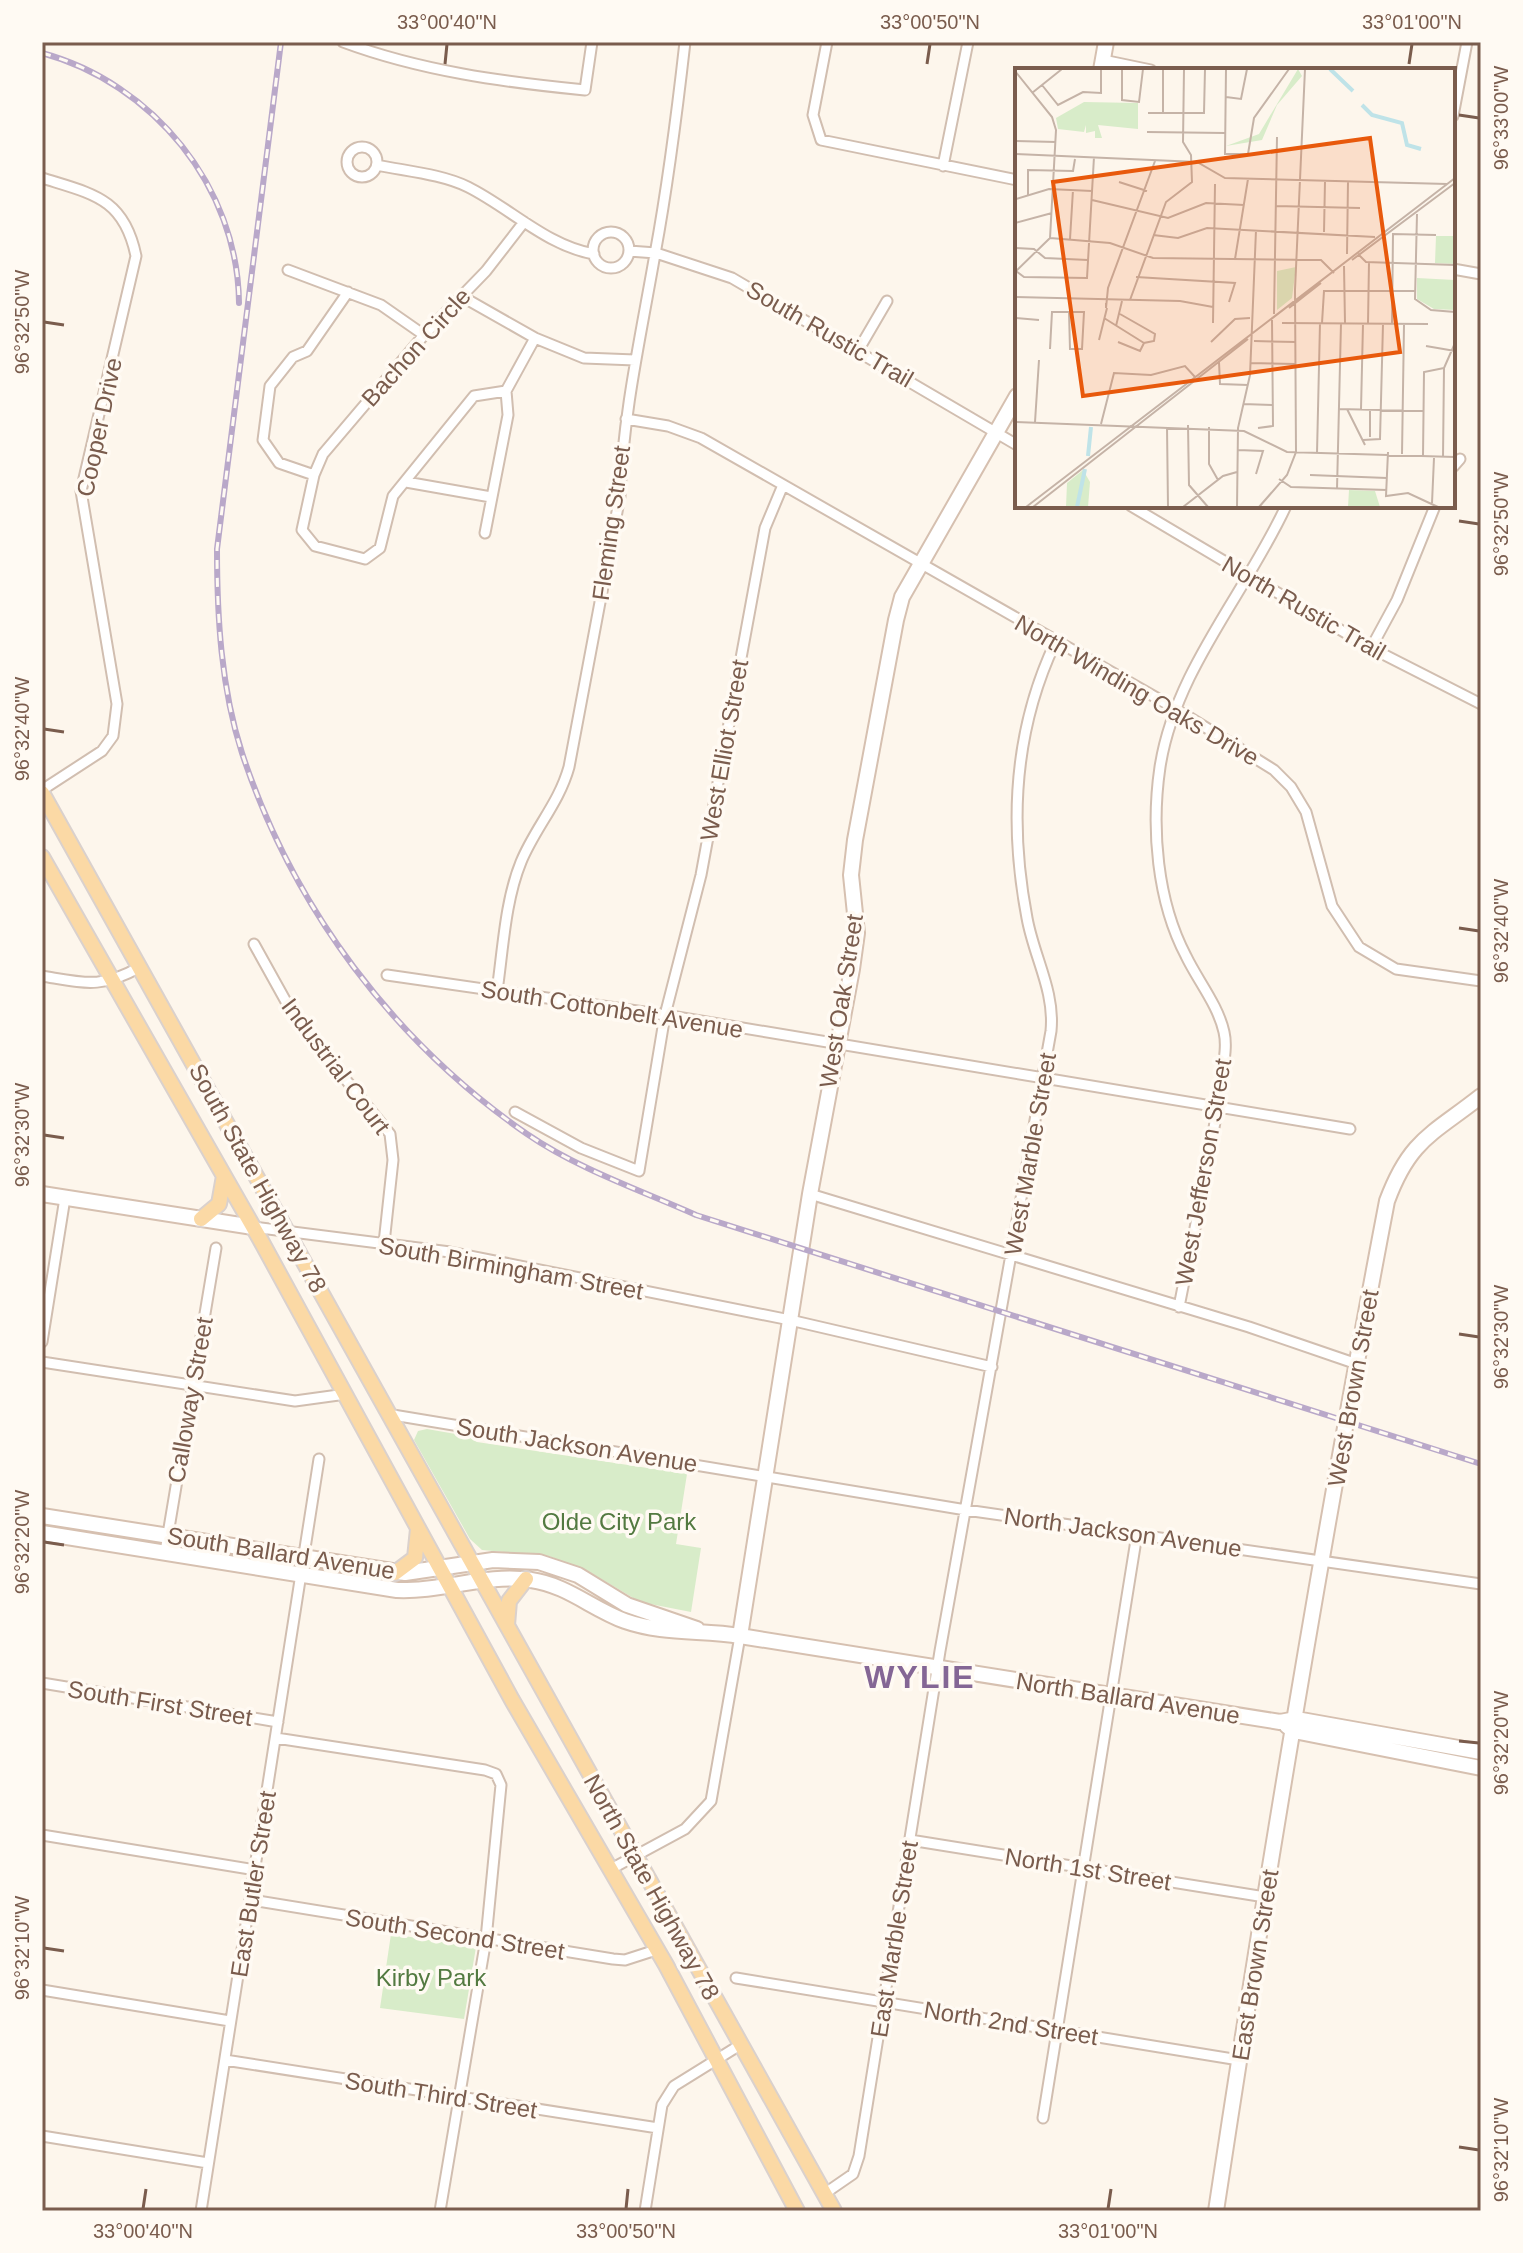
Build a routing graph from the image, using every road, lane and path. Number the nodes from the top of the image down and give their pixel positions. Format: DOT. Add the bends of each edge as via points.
graph roads {
  1 [pos="343,42"];
  2 [pos="592,42"];
  3 [pos="685,42"];
  4 [pos="827,42"];
  5 [pos="968,42"];
  6 [pos="1106,42"];
  7 [pos="1467,42"];
  8 [pos="1102,65"];
  9 [pos="1131,68"];
  10 [pos="1455,105"];
  11 [pos="377,165"];
  12 [pos="943,166"];
  13 [pos="42,178"];
  14 [pos="1015,180"];
  15 [pos="524,222"];
  16 [pos="629,251"];
  17 [pos="656,253"];
  18 [pos="594,254"];
  19 [pos="1455,269"];
  20 [pos="288,270"];
  21 [pos="1481,274"];
  22 [pos="348,292"];
  23 [pos="461,296"];
  24 [pos="887,301"];
  25 [pos="424,335"];
  26 [pos="535,338"];
  27 [pos="859,349"];
  28 [pos="635,360"];
  29 [pos="506,391"];
  30 [pos="1015,400"];
  31 [pos="626,419"];
  32 [pos="996,434"];
  33 [pos="1015,444"];
  34 [pos="314,475"];
  35 [pos="406,482"];
  36 [pos="783,485"];
  37 [pos="491,497"];
  38 [pos="1134,508"];
  39 [pos="1285,508"];
  40 [pos="1434,508"];
  41 [pos="485,533"];
  42 [pos="921,565"];
  43 [pos="1248,577"];
  44 [pos="1055,643"];
  45 [pos="1371,648"];
  46 [pos="1481,704"];
  47 [pos="1176,709"];
  48 [pos="42,791"];
  49 [pos="42,857"];
  50 [pos="254,944"];
  51 [pos="140,967"];
  52 [pos="387,975"];
  53 [pos="42,976"];
  54 [pos="1481,981"];
  55 [pos="114,982"];
  56 [pos="497,991"];
  57 [pos="665,1015"];
  58 [pos="836,1045"];
  59 [pos="1043,1079"];
  60 [pos="1481,1096"];
  61 [pos="1218,1106"];
  62 [pos="515,1112"];
  63 [pos="1350,1129"];
  64 [pos="224,1176"];
  65 [pos="42,1194"];
  66 [pos="810,1194"];
  67 [pos="65,1198"];
  68 [pos="201,1219"];
  69 [pos="253,1227"];
  70 [pos="289,1233"];
  71 [pos="384,1243"];
  72 [pos="216,1248"];
  73 [pos="1013,1255"];
  74 [pos="1179,1307"];
  75 [pos="790,1320"];
  76 [pos="42,1342"];
  77 [pos="42,1362"];
  78 [pos="1357,1364"];
  79 [pos="992,1367"];
  80 [pos="193,1384"];
  81 [pos="346,1394"];
  82 [pos="387,1414"];
  83 [pos="319,1459"];
  84 [pos="766,1477"];
  85 [pos="966,1510"];
  86 [pos="42,1516"];
  87 [pos="418,1529"];
  88 [pos="42,1533"];
  89 [pos="1137,1534"];
  90 [pos="168,1535"];
  91 [pos="165,1552"];
  92 [pos="304,1558"];
  93 [pos="1322,1560"];
  94 [pos="471,1563"];
  95 [pos="441,1570"];
  96 [pos="395,1573"];
  97 [pos="301,1575"];
  98 [pos="526,1579"];
  99 [pos="481,1580"];
  100 [pos="1481,1584"];
  101 [pos="449,1585"];
  102 [pos="507,1625"];
  103 [pos="697,1629"];
  104 [pos="740,1636"];
  105 [pos="938,1669"];
  106 [pos="42,1683"];
  107 [pos="1111,1695"];
  108 [pos="278,1722"];
  109 [pos="1295,1725"];
  110 [pos="276,1738"];
  111 [pos="1481,1752"];
  112 [pos="1481,1768"];
  113 [pos="42,1835"];
  114 [pos="910,1840"];
  115 [pos="634,1857"];
  116 [pos="611,1869"];
  117 [pos="1082,1869"];
  118 [pos="256,1870"];
  119 [pos="1265,1897"];
  120 [pos="252,1900"];
  121 [pos="486,1939"];
  122 [pos="656,1950"];
  123 [pos="736,1978"];
  124 [pos="42,1990"];
  125 [pos="884,2002"];
  126 [pos="230,2021"];
  127 [pos="1056,2031"];
  128 [pos="740,2045"];
  129 [pos="225,2060"];
  130 [pos="1239,2060"];
  131 [pos="714,2061"];
  132 [pos="458,2098"];
  133 [pos="1043,2118"];
  134 [pos="658,2128"];
  135 [pos="42,2136"];
  136 [pos="208,2163"];
  137 [pos="824,2194"];
  138 [pos="201,2211"];
  139 [pos="440,2211"];
  140 [pos="645,2211"];
  141 [pos="797,2211"];
  142 [pos="834,2211"];
  143 [pos="1216,2211"];
  1 -- 2 [label="street" via="450,72 585,90"];
  3 -- 17 [label="street, Fleming Street"];
  4 -- 12 [label="street" via="813,115 821,140"];
  5 -- 12 [label="street"];
  6 -- 8 [label="main road"];
  7 -- 10 [label="street"];
  8 -- 9 [label="street"];
  11 -- 15 [label="street" via="466,186"];
  12 -- 14 [label="street"];
  13 -- 48 [label="street, Cooper Drive" via="114,206 131,233 136,256 81,491 117,704 113,736 87,763"];
  15 -- 18 [label="street"];
  15 -- 23 [label="street, Bachon Circle"];
  16 -- 17 [label="street, South Rustic Trail"];
  16 -- 18 [label="street" via="615,268 603,266"];
  16 -- 18 [label="street" via="626,239 612,232 595,242"];
  17 -- 27 [label="street, South Rustic Trail" via="732,278"];
  17 -- 28 [label="street, Fleming Street"];
  19 -- 21 [label="street"];
  20 -- 22 [label="street"];
  22 -- 25 [label="street" via="381,305"];
  22 -- 34 [label="street" via="307,351 293,357 270,386 263,440 279,463"];
  23 -- 25 [label="street, Bachon Circle"];
  23 -- 26 [label="street"];
  24 -- 27 [label="street"];
  25 -- 34 [label="street, Bachon Circle" via="323,454"];
  26 -- 28 [label="street" via="584,358"];
  26 -- 29 [label="street"];
  27 -- 32 [label="street, South Rustic Trail"];
  28 -- 31 [label="street, Fleming Street"];
  29 -- 35 [label="street, Bachon Circle" via="474,396"];
  29 -- 37 [label="street" via="508,415"];
  30 -- 32 [label="main road, West Oak Street"];
  31 -- 36 [label="street, North Winding Oaks Drive" via="701,438"];
  31 -- 56 [label="street, Fleming Street" via="620,496 569,767 559,800 516,875"];
  32 -- 33 [label="street"];
  32 -- 42 [label="main road, West Oak Street"];
  34 -- 35 [label="street, Bachon Circle" via="302,530 315,546 365,559 380,548 393,496"];
  35 -- 37 [label="street"];
  36 -- 42 [label="street, North Winding Oaks Drive"];
  36 -- 57 [label="street, West Elliot Street" via="765,528 701,875"];
  37 -- 41 [label="street"];
  38 -- 43 [label="street, North Rustic Trail"];
  39 -- 43 [label="street, West Jefferson Street"];
  40 -- 45 [label="street"];
  42 -- 44 [label="street, North Winding Oaks Drive"];
  42 -- 58 [label="main road, West Oak Street" via="902,597 896,620 855,840 851,875 857,933"];
  43 -- 45 [label="street, North Rustic Trail"];
  43 -- 47 [label="street, West Jefferson Street"];
  44 -- 47 [label="street, North Winding Oaks Drive"];
  44 -- 59 [label="street, West Marble Street" via="1040,676 1024,740 1015,813 1027,918 1053,1012"];
  45 -- 46 [label="street, North Rustic Trail"];
  47 -- 54 [label="street, North Winding Oaks Drive" via="1274,770 1291,787 1306,812 1332,906 1359,947 1400,970"];
  47 -- 61 [label="street, West Jefferson Street" via="1160,767 1157,838 1171,919 1225,1034"];
  48 -- 51 [label="main road, South State Highway 78"];
  49 -- 55 [label="main road, South State Highway 78"];
  50 -- 71 [label="street, Industrial Court" via="294,1016 390,1134 393,1160"];
  51 -- 55 [label="street"];
  51 -- 70 [label="main road, South State Highway 78"];
  52 -- 56 [label="street, South Cottonbelt Avenue"];
  53 -- 55 [label="street" via="94,985"];
  55 -- 64 [label="main road, South State Highway 78"];
  56 -- 57 [label="street, South Cottonbelt Avenue"];
  57 -- 58 [label="street, South Cottonbelt Avenue"];
  57 -- 62 [label="street, West Elliot Street" via="639,1171 581,1148"];
  58 -- 59 [label="street, South Cottonbelt Avenue"];
  58 -- 66 [label="main road, West Oak Street"];
  59 -- 61 [label="street, South Cottonbelt Avenue"];
  59 -- 73 [label="street, West Marble Street"];
  60 -- 78 [label="main road, West Brown Street" via="1435,1128 1398,1172 1387,1201"];
  61 -- 63 [label="street, South Cottonbelt Avenue"];
  61 -- 74 [label="street, West Jefferson Street"];
  64 -- 68 [label="main road" via="219,1204"];
  64 -- 69 [label="main road, South State Highway 78"];
  65 -- 67 [label="main road, South Birmingham Street"];
  66 -- 73 [label="street"];
  66 -- 75 [label="main road, West Oak Street"];
  67 -- 68 [label="main road, South Birmingham Street"];
  67 -- 76 [label="street"];
  68 -- 69 [label="main road, South Birmingham Street"];
  69 -- 70 [label="street, South Birmingham Street"];
  69 -- 81 [label="main road, South State Highway 78"];
  70 -- 71 [label="street, South Birmingham Street"];
  70 -- 82 [label="main road, South State Highway 78"];
  71 -- 75 [label="street, South Birmingham Street"];
  72 -- 80 [label="street, Calloway Street"];
  73 -- 74 [label="street"];
  73 -- 79 [label="street, West Marble Street"];
  74 -- 78 [label="street"];
  75 -- 79 [label="street, South Birmingham Street"];
  75 -- 84 [label="main road, West Oak Street"];
  77 -- 80 [label="street"];
  78 -- 93 [label="main road, West Brown Street"];
  79 -- 85 [label="street, West Marble Street"];
  80 -- 81 [label="street" via="295,1401"];
  80 -- 90 [label="street, Calloway Street"];
  81 -- 87 [label="main road, South State Highway 78"];
  82 -- 84 [label="street, South Jackson Avenue"];
  82 -- 94 [label="main road, South State Highway 78"];
  83 -- 92 [label="street, East Butler Street"];
  84 -- 85 [label="street, North Jackson Avenue"];
  84 -- 104 [label="main road, West Oak Street"];
  85 -- 89 [label="street, North Jackson Avenue"];
  85 -- 105 [label="street, West Marble Street"];
  86 -- 90 [label="main road, South Ballard Avenue"];
  87 -- 95 [label="main road, South State Highway 78"];
  87 -- 96 [label="main road" via="415,1558"];
  88 -- 91 [label="main road, South Ballard Avenue"];
  89 -- 93 [label="street, North Jackson Avenue"];
  89 -- 107 [label="street"];
  90 -- 91 [label="street, Calloway Street"];
  90 -- 92 [label="main road, South Ballard Avenue"];
  91 -- 97 [label="main road, South Ballard Avenue"];
  92 -- 96 [label="main road, South Ballard Avenue"];
  92 -- 97 [label="street, East Butler Street"];
  93 -- 100 [label="street, North Jackson Avenue"];
  93 -- 109 [label="main road, West Brown Street"];
  94 -- 95 [label="main road, South Ballard Avenue"];
  94 -- 99 [label="main road, North State Highway 78"];
  94 -- 103 [label="main road, South Ballard Avenue" via="550,1564 627,1605"];
  95 -- 96 [label="main road, South Ballard Avenue"];
  95 -- 101 [label="main road, North State Highway 78"];
  97 -- 101 [label="main road, South Ballard Avenue" via="397,1590"];
  97 -- 108 [label="street, East Butler Street"];
  98 -- 99 [label="main road, South Ballard Avenue"];
  98 -- 102 [label="main road" via="509,1601"];
  98 -- 103 [label="main road, South Ballard Avenue" via="561,1587 640,1625 677,1632"];
  99 -- 101 [label="main road, South Ballard Avenue"];
  99 -- 102 [label="main road, North State Highway 78"];
  101 -- 116 [label="main road, North State Highway 78"];
  102 -- 115 [label="main road, North State Highway 78"];
  103 -- 104 [label="main road, South Ballard Avenue"];
  104 -- 105 [label="main road, North Ballard Avenue"];
  104 -- 115 [label="street" via="711,1801 693,1823"];
  105 -- 107 [label="main road, North Ballard Avenue"];
  105 -- 114 [label="street, East Marble Street"];
  106 -- 108 [label="street, South First Street"];
  107 -- 109 [label="main road, North Ballard Avenue"];
  107 -- 117 [label="street"];
  108 -- 110 [label="street, East Butler Street"];
  109 -- 111 [label="main road, North Ballard Avenue"];
  109 -- 112 [label="main road, North Ballard Avenue"];
  109 -- 119 [label="main road, East Brown Street"];
  110 -- 118 [label="street, East Butler Street"];
  110 -- 121 [label="street, South First Street" via="496,1774 502,1797"];
  113 -- 118 [label="street"];
  114 -- 117 [label="street, North 1st Street"];
  114 -- 125 [label="street, East Marble Street"];
  115 -- 116 [label="street"];
  115 -- 128 [label="main road, North State Highway 78"];
  116 -- 122 [label="main road, North State Highway 78"];
  117 -- 119 [label="street, North 1st Street"];
  117 -- 127 [label="street"];
  118 -- 120 [label="street, East Butler Street"];
  119 -- 130 [label="main road, East Brown Street"];
  120 -- 121 [label="street, South Second Street"];
  120 -- 126 [label="street, East Butler Street"];
  121 -- 122 [label="street, South Second Street" via="625,1960"];
  121 -- 132 [label="street"];
  122 -- 131 [label="main road, North State Highway 78"];
  123 -- 125 [label="street, North 2nd Street"];
  124 -- 126 [label="street"];
  125 -- 127 [label="street, North 2nd Street"];
  125 -- 137 [label="street, East Marble Street" via="856,2167"];
  126 -- 129 [label="street, East Butler Street"];
  127 -- 130 [label="street, North 2nd Street"];
  127 -- 133 [label="street"];
  128 -- 131 [label="street"];
  128 -- 137 [label="main road, North State Highway 78"];
  129 -- 132 [label="street, South Third Street"];
  129 -- 136 [label="street, East Butler Street"];
  130 -- 143 [label="main road, East Brown Street"];
  131 -- 134 [label="street" via="674,2086 662,2105"];
  131 -- 141 [label="main road, North State Highway 78"];
  132 -- 134 [label="street, South Third Street"];
  132 -- 139 [label="street"];
  134 -- 140 [label="street"];
  135 -- 136 [label="street"];
  136 -- 138 [label="street, East Butler Street"];
  137 -- 142 [label="main road, North State Highway 78"];
}
